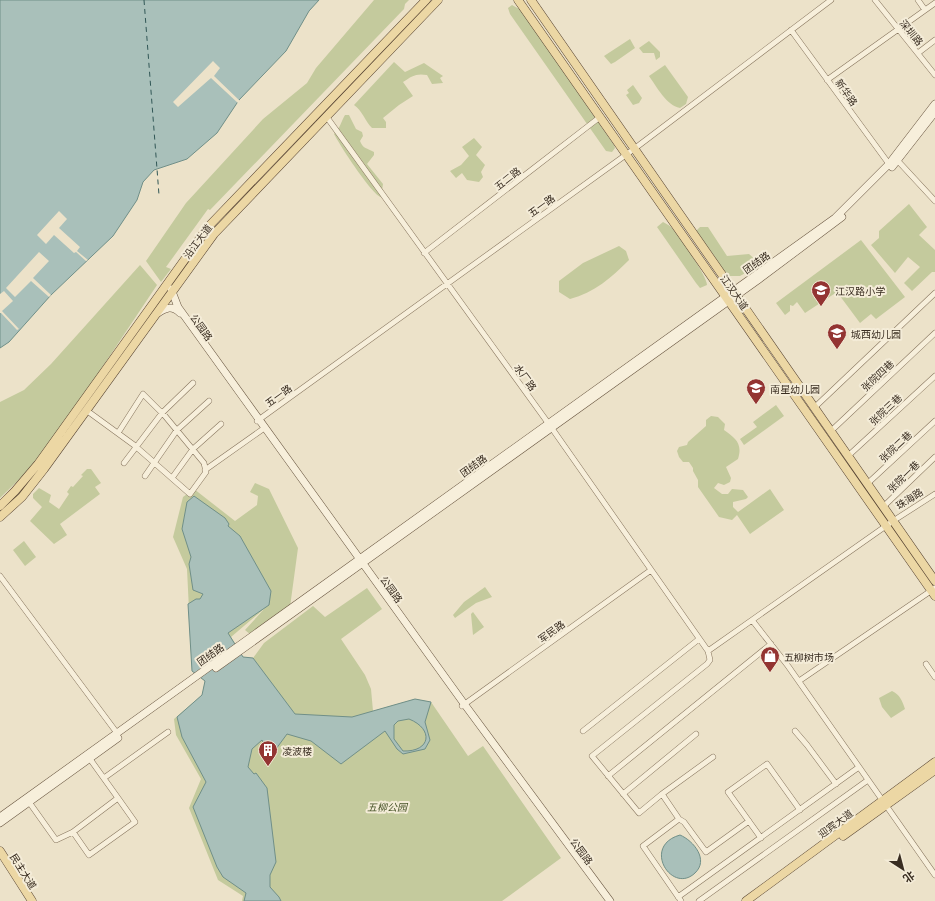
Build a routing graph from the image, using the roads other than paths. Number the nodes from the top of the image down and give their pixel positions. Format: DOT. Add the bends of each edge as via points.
graph roads {
  1 [pos="426,0"];
  2 [pos="438,0"];
  3 [pos="518,0"];
  4 [pos="531,0"];
  5 [pos="832,0"];
  6 [pos="918,0"];
  7 [pos="877,1"];
  8 [pos="935,3"];
  9 [pos="926,10"];
  10 [pos="792,30"];
  11 [pos="899,30"];
  12 [pos="935,40"];
  13 [pos="918,54"];
  14 [pos="935,75"];
  15 [pos="827,80"];
  16 [pos="935,104"];
  17 [pos="935,112"];
  18 [pos="326,116"];
  19 [pos="600,116"];
  20 [pos="630,152"];
  21 [pos="899,159"];
  22 [pos="889,164"];
  23 [pos="935,196"];
  24 [pos="935,201"];
  25 [pos="424,253"];
  26 [pos="172,276"];
  27 [pos="446,283"];
  28 [pos="172,292"];
  29 [pos="734,293"];
  30 [pos="935,293"];
  31 [pos="727,298"];
  32 [pos="154,316"];
  33 [pos="935,332"];
  34 [pos="935,376"];
  35 [pos="192,383"];
  36 [pos="209,401"];
  37 [pos="814,408"];
  38 [pos="86,410"];
  39 [pos="162,413"];
  40 [pos="259,420"];
  41 [pos="935,422"];
  42 [pos="220,424"];
  43 [pos="550,425"];
  44 [pos="263,429"];
  45 [pos="177,430"];
  46 [pos="831,431"];
  47 [pos="118,433"];
  48 [pos="136,446"];
  49 [pos="193,450"];
  50 [pos="848,456"];
  51 [pos="935,458"];
  52 [pos="155,462"];
  53 [pos="124,463"];
  54 [pos="205,470"];
  55 [pos="145,476"];
  56 [pos="172,478"];
  57 [pos="868,485"];
  58 [pos="935,493"];
  59 [pos="0,506"];
  60 [pos="884,508"];
  61 [pos="0,517"];
  62 [pos="892,520"];
  63 [pos="886,526"];
  64 [pos="361,561"];
  65 [pos="651,570"];
  66 [pos="0,576"];
  67 [pos="931,580"];
  68 [pos="934,592"];
  69 [pos="752,620"];
  70 [pos="700,639"];
  71 [pos="771,644"];
  72 [pos="708,651"];
  73 [pos="926,664"];
  74 [pos="935,677"];
  75 [pos="799,681"];
  76 [pos="186,687"];
  77 [pos="463,706"];
  78 [pos="795,731"];
  79 [pos="168,732"];
  80 [pos="584,732"];
  81 [pos="117,733"];
  82 [pos="696,734"];
  83 [pos="713,757"];
  84 [pos="90,759"];
  85 [pos="935,762"];
  86 [pos="859,767"];
  87 [pos="935,770"];
  88 [pos="608,776"];
  89 [pos="104,778"];
  90 [pos="868,780"];
  91 [pos="836,784"];
  92 [pos="623,794"];
  93 [pos="662,794"];
  94 [pos="118,798"];
  95 [pos="29,802"];
  96 [pos="884,803"];
  97 [pos="800,810"];
  98 [pos="0,817"];
  99 [pos="679,819"];
  100 [pos="749,821"];
  101 [pos="0,823"];
  102 [pos="73,832"];
  103 [pos="761,838"];
  104 [pos="0,851"];
  105 [pos="0,860"];
  106 [pos="935,875"];
  107 [pos="680,899"];
  108 [pos="26,901"];
  109 [pos="32,901"];
  110 [pos="605,901"];
  111 [pos="610,901"];
  112 [pos="699,901"];
  113 [pos="746,901"];
  114 [pos="754,901"];
  1 -- 26 [label="main road, 沿江大道" via="208,227"];
  2 -- 18 [label="main road, 沿江大道"];
  3 -- 19 [label="main road, 江汉大道"];
  4 -- 20 [label="main road, 江汉大道"];
  5 -- 10 [label="street, 五一路"];
  6 -- 9 [label="street"];
  7 -- 11 [label="street, 深圳路"];
  8 -- 9 [label="street"];
  9 -- 11 [label="street"];
  10 -- 15 [label="street, 新华路"];
  10 -- 20 [label="street, 五一路"];
  11 -- 13 [label="street, 深圳路"];
  11 -- 15 [label="street"];
  12 -- 13 [label="street"];
  13 -- 14 [label="street, 深圳路"];
  15 -- 22 [label="street, 新华路"];
  16 -- 22 [label="main road, 团结路"];
  17 -- 21 [label="main road, 团结路"];
  18 -- 25 [label="street, 水厂路"];
  18 -- 28 [label="main road, 沿江大道" via="214,234"];
  19 -- 20 [label="main road, 江汉大道"];
  19 -- 25 [label="street, 五二路"];
  20 -- 27 [label="street, 五一路"];
  20 -- 29 [label="main road, 江汉大道"];
  20 -- 31 [label="main road, 江汉大道"];
  21 -- 23 [label="street"];
  21 -- 24 [label="street"];
  21 -- 29 [label="main road, 团结路" via="838,222"];
  22 -- 29 [label="main road, 团结路" via="835,218"];
  25 -- 27 [label="street, 水厂路"];
  26 -- 28 [label="main road"];
  26 -- 59 [label="main road, 沿江大道" via="38,464"];
  27 -- 40 [label="street, 五一路"];
  27 -- 43 [label="street, 水厂路"];
  28 -- 32 [label="main road, 沿江大道"];
  28 -- 40 [label="main road" via="178,306"];
  29 -- 31 [label="main road, 团结路"];
  29 -- 37 [label="main road, 江汉大道"];
  30 -- 37 [label="street"];
  31 -- 43 [label="main road, 团结路"];
  31 -- 63 [label="main road, 江汉大道"];
  32 -- 38 [label="main road, 沿江大道"];
  32 -- 40 [label="main road, 公园路" via="170,307 179,311"];
  33 -- 46 [label="street, 张院四巷"];
  34 -- 50 [label="street, 张院三巷"];
  35 -- 39 [label="street"];
  36 -- 45 [label="street"];
  37 -- 46 [label="main road, 江汉大道"];
  38 -- 47 [label="street"];
  38 -- 61 [label="main road, 沿江大道" via="22,497"];
  39 -- 45 [label="street"];
  39 -- 47 [label="street" via="143,394"];
  39 -- 48 [label="street"];
  40 -- 44 [label="main road, 公园路"];
  40 -- 64 [label="main road"];
  41 -- 57 [label="street, 张院二巷"];
  42 -- 49 [label="street"];
  43 -- 64 [label="main road, 团结路"];
  43 -- 65 [label="street, 水厂路"];
  44 -- 54 [label="street"];
  44 -- 64 [label="main road, 公园路"];
  45 -- 49 [label="street"];
  45 -- 52 [label="street"];
  46 -- 50 [label="main road, 江汉大道"];
  47 -- 48 [label="street"];
  48 -- 52 [label="street"];
  48 -- 53 [label="street"];
  49 -- 54 [label="street" via="204,463"];
  49 -- 56 [label="street"];
  50 -- 57 [label="main road, 江汉大道"];
  51 -- 60 [label="street, 张院一巷"];
  52 -- 55 [label="street"];
  52 -- 56 [label="street"];
  54 -- 56 [label="street" via="190,494"];
  57 -- 60 [label="main road, 江汉大道"];
  58 -- 62 [label="street, 珠海路"];
  60 -- 62 [label="main road, 江汉大道"];
  62 -- 63 [label="street, 珠海路"];
  62 -- 67 [label="main road, 江汉大道"];
  63 -- 67 [label="main road, 江汉大道"];
  63 -- 69 [label="street, 珠海路"];
  64 -- 76 [label="main road, 团结路"];
  64 -- 77 [label="main road, 公园路"];
  65 -- 70 [label="street, 水厂路"];
  65 -- 77 [label="street, 军民路"];
  66 -- 81 [label="street"];
  67 -- 68 [label="main road, 江汉大道"];
  68 -- 75 [label="street"];
  69 -- 71 [label="street"];
  69 -- 72 [label="street, 珠海路"];
  70 -- 72 [label="street, 水厂路"];
  70 -- 80 [label="street"];
  71 -- 75 [label="street"];
  71 -- 88 [label="street"];
  72 -- 88 [label="street" via="710,660 707,664 592,756"];
  73 -- 74 [label="street"];
  75 -- 86 [label="street"];
  76 -- 81 [label="main road, 团结路"];
  76 -- 84 [label="main road, 团结路"];
  77 -- 110 [label="main road, 公园路"];
  77 -- 111 [label="main road"];
  78 -- 91 [label="street"];
  79 -- 89 [label="street"];
  81 -- 98 [label="main road, 团结路"];
  82 -- 92 [label="street"];
  83 -- 93 [label="street"];
  84 -- 89 [label="street"];
  84 -- 95 [label="main road, 团结路"];
  85 -- 96 [label="main road, 迎宾大道"];
  86 -- 90 [label="street"];
  86 -- 91 [label="street"];
  87 -- 96 [label="main road, 迎宾大道"];
  88 -- 92 [label="street"];
  89 -- 94 [label="street"];
  90 -- 96 [label="street"];
  90 -- 112 [label="street"];
  91 -- 97 [label="street"];
  92 -- 93 [label="street" via="639,813"];
  93 -- 99 [label="street"];
  94 -- 102 [label="street"];
  94 -- 102 [label="street" via="135,822 89,855"];
  95 -- 101 [label="main road, 团结路"];
  95 -- 102 [label="street" via="56,840"];
  96 -- 106 [label="street"];
  96 -- 113 [label="main road, 迎宾大道"];
  96 -- 114 [label="main road, 迎宾大道"];
  97 -- 100 [label="street" via="767,764 728,792"];
  97 -- 103 [label="street"];
  99 -- 100 [label="street" via="706,852"];
  99 -- 107 [label="street" via="643,846"];
  100 -- 103 [label="street"];
  103 -- 107 [label="street"];
  104 -- 109 [label="main road, 民主大道"];
  105 -- 108 [label="main road, 民主大道"];
}
